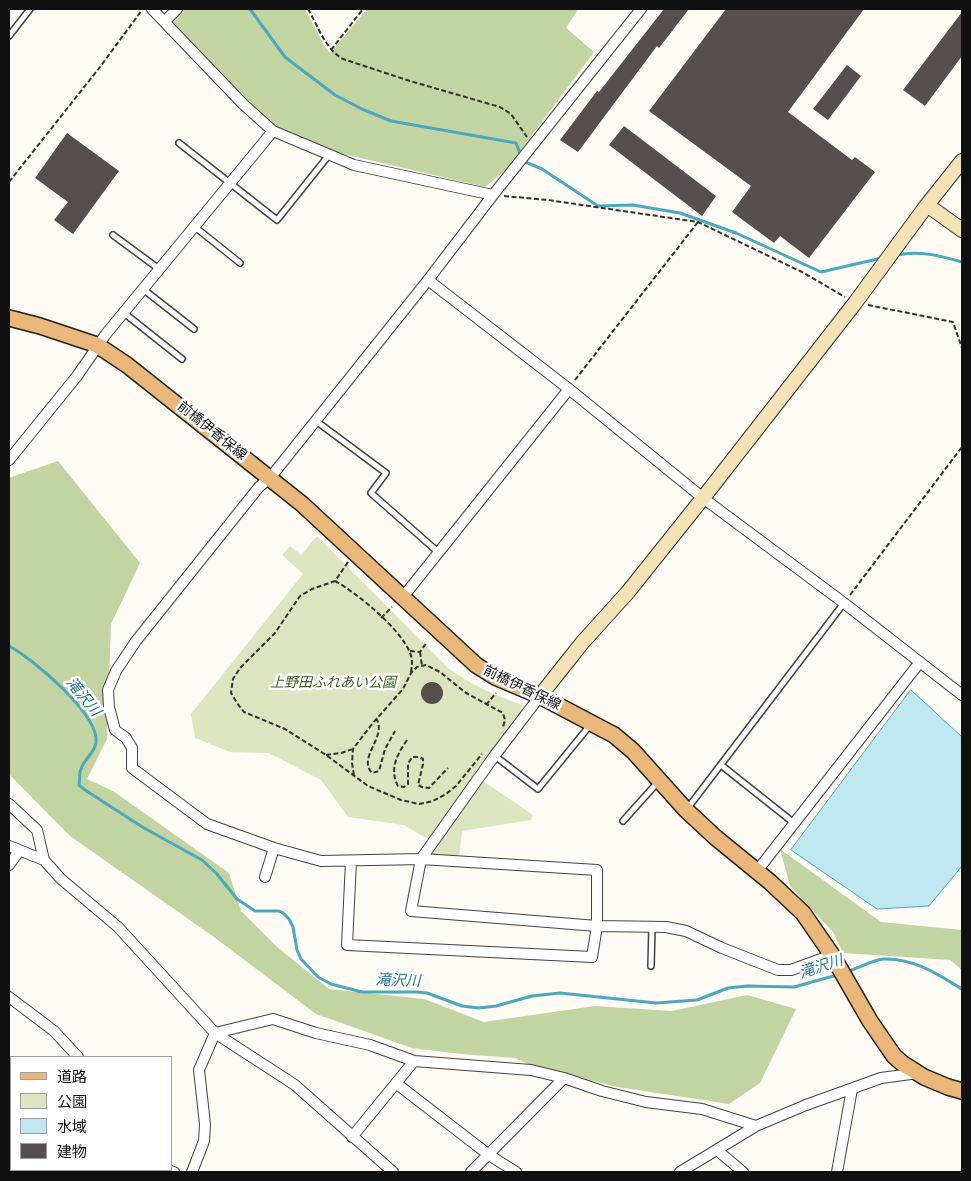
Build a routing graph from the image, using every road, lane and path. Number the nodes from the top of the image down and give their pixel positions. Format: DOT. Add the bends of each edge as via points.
graph roads {
  1 [pos="30,9"];
  2 [pos="143,9"];
  3 [pos="152,9"];
  4 [pos="178,9"];
  5 [pos="308,9"];
  6 [pos="363,9"];
  7 [pos="641,9"];
  8 [pos="165,21"];
  9 [pos="9,36"];
  10 [pos="331,50"];
  11 [pos="272,131"];
  12 [pos="180,143"];
  13 [pos="533,145"];
  14 [pos="329,155"];
  15 [pos="962,161"];
  16 [pos="9,182"];
  17 [pos="230,183"];
  18 [pos="493,195"];
  19 [pos="927,205"];
  20 [pos="698,222"];
  21 [pos="194,226"];
  22 [pos="962,230"];
  23 [pos="113,235"];
  24 [pos="240,263"];
  25 [pos="159,269"];
  26 [pos="428,280"];
  27 [pos="143,288"];
  28 [pos="855,303"];
  29 [pos="123,313"];
  30 [pos="9,318"];
  31 [pos="194,329"];
  32 [pos="96,346"];
  33 [pos="962,348"];
  34 [pos="182,359"];
  35 [pos="569,388"];
  36 [pos="315,420"];
  37 [pos="962,447"];
  38 [pos="9,460"];
  39 [pos="270,478"];
  40 [pos="703,498"];
  41 [pos="438,552"];
  42 [pos="348,562"];
  43 [pos="335,581"];
  44 [pos="397,602"];
  45 [pos="844,603"];
  46 [pos="381,618"];
  47 [pos="427,642"];
  48 [pos="410,651"];
  49 [pos="420,652"];
  50 [pos="920,662"];
  51 [pos="422,666"];
  52 [pos="411,673"];
  53 [pos="496,693"];
  54 [pos="962,695"];
  55 [pos="540,696"];
  56 [pos="486,705"];
  57 [pos="376,718"];
  58 [pos="592,723"];
  59 [pos="395,731"];
  60 [pos="498,733"];
  61 [pos="407,740"];
  62 [pos="353,749"];
  63 [pos="491,752"];
  64 [pos="326,755"];
  65 [pos="720,765"];
  66 [pos="448,768"];
  67 [pos="354,775"];
  68 [pos="660,780"];
  69 [pos="9,804"];
  70 [pos="686,810"];
  71 [pos="623,821"];
  72 [pos="794,823"];
  73 [pos="9,846"];
  74 [pos="274,848"];
  75 [pos="19,851"];
  76 [pos="421,859"];
  77 [pos="44,860"];
  78 [pos="352,861"];
  79 [pos="9,866"];
  80 [pos="757,871"];
  81 [pos="265,877"];
  82 [pos="597,926"];
  83 [pos="652,927"];
  84 [pos="835,959"];
  85 [pos="651,966"];
  86 [pos="9,997"];
  87 [pos="215,1034"];
  88 [pos="77,1056"];
  89 [pos="414,1061"];
  90 [pos="918,1073"];
  91 [pos="564,1078"];
  92 [pos="397,1084"];
  93 [pos="852,1088"];
  94 [pos="962,1091"];
  95 [pos="756,1126"];
  96 [pos="352,1137"];
  97 [pos="717,1150"];
  98 [pos="489,1155"];
  99 [pos="192,1172"];
  100 [pos="393,1172"];
  101 [pos="471,1172"];
  102 [pos="516,1172"];
  103 [pos="680,1172"];
  104 [pos="743,1172"];
  105 [pos="836,1172"];
  1 -- 9 [label="lane"];
  2 -- 16 [label="path"];
  3 -- 8 [label="street"];
  4 -- 8 [label="street"];
  5 -- 10 [label="path"];
  6 -- 10 [label="path"];
  7 -- 13 [label="street"];
  8 -- 11 [label="street"];
  10 -- 13 [label="path" via="350,62 500,107 511,114"];
  11 -- 14 [label="street"];
  11 -- 17 [label="street"];
  12 -- 17 [label="lane"];
  13 -- 18 [label="street"];
  14 -- 17 [label="lane" via="277,220"];
  14 -- 18 [label="street" via="354,165"];
  15 -- 19 [label="street"];
  17 -- 21 [label="street"];
  18 -- 20 [label="path"];
  18 -- 26 [label="street"];
  19 -- 22 [label="street"];
  19 -- 28 [label="street"];
  20 -- 28 [label="path" via="802,272"];
  20 -- 35 [label="path"];
  21 -- 24 [label="lane"];
  21 -- 25 [label="street"];
  23 -- 25 [label="lane"];
  25 -- 27 [label="street"];
  26 -- 35 [label="street"];
  26 -- 36 [label="street"];
  27 -- 29 [label="street"];
  27 -- 31 [label="lane"];
  28 -- 33 [label="path" via="953,322"];
  28 -- 40 [label="street"];
  29 -- 32 [label="street"];
  29 -- 34 [label="lane"];
  30 -- 32 [label="main road, 前橋伊香保線"];
  32 -- 38 [label="street" via="77,376"];
  32 -- 39 [label="main road, 前橋伊香保線" via="149,380"];
  35 -- 40 [label="street"];
  35 -- 41 [label="street"];
  36 -- 39 [label="street"];
  36 -- 41 [label="lane" via="386,473 371,493"];
  37 -- 45 [label="path"];
  39 -- 44 [label="main road, 前橋伊香保線" via="302,504"];
  39 -- 74 [label="street" via="259,487 136,641 108,690 115,730 126,738 132,748 132,768 207,824"];
  40 -- 45 [label="street"];
  40 -- 55 [label="street"];
  41 -- 44 [label="street"];
  42 -- 43 [label="path"];
  43 -- 46 [label="path" via="355,593"];
  43 -- 64 [label="path" via="300,596 275,633 240,668 233,679 232,693 244,712 285,729"];
  44 -- 46 [label="path"];
  44 -- 55 [label="main road, 前橋伊香保線" via="476,665 495,677"];
  45 -- 50 [label="street"];
  45 -- 65 [label="lane"];
  46 -- 48 [label="path"];
  47 -- 49 [label="path"];
  48 -- 49 [label="path"];
  48 -- 52 [label="path" via="413,661"];
  49 -- 51 [label="path"];
  50 -- 54 [label="street"];
  50 -- 72 [label="street"];
  51 -- 52 [label="path"];
  51 -- 56 [label="path" via="440,672"];
  52 -- 57 [label="path" via="403,690"];
  53 -- 56 [label="path"];
  55 -- 58 [label="main road, 前橋伊香保線"];
  55 -- 63 [label="street"];
  56 -- 60 [label="path" via="502,713 505,720"];
  57 -- 59 [label="path" via="380,731 370,752 368,766 372,773 379,771 385,749"];
  57 -- 62 [label="path"];
  58 -- 63 [label="lane" via="538,789"];
  58 -- 68 [label="main road, 前橋伊香保線" via="614,735"];
  61 -- 66 [label="path" via="395,761 393,774 398,786 408,784 408,764 412,757 423,759 418,785 422,787 429,788"];
  62 -- 64 [label="path"];
  62 -- 67 [label="path"];
  63 -- 67 [label="path" via="446,794 426,803 401,800 368,786"];
  63 -- 76 [label="street"];
  64 -- 67 [label="path"];
  65 -- 70 [label="lane"];
  65 -- 72 [label="lane"];
  68 -- 70 [label="main road, 前橋伊香保線"];
  68 -- 71 [label="lane"];
  69 -- 77 [label="street" via="37,830"];
  70 -- 80 [label="main road, 前橋伊香保線"];
  72 -- 80 [label="street"];
  73 -- 75 [label="street"];
  74 -- 78 [label="street" via="321,861"];
  74 -- 81 [label="street"];
  75 -- 77 [label="street"];
  75 -- 79 [label="street"];
  76 -- 78 [label="street"];
  76 -- 82 [label="street" via="596,870"];
  76 -- 82 [label="street" via="411,911"];
  77 -- 87 [label="street" via="61,879 118,927"];
  78 -- 82 [label="street" via="347,945 592,957"];
  80 -- 84 [label="main road, 前橋伊香保線" via="803,912"];
  82 -- 83 [label="street"];
  83 -- 84 [label="street" via="686,931 778,970"];
  83 -- 85 [label="lane"];
  84 -- 90 [label="main road, 前橋伊香保線" via="889,1049"];
  86 -- 88 [label="street" via="54,1030"];
  87 -- 89 [label="street" via="273,1019"];
  87 -- 96 [label="street" via="295,1085"];
  87 -- 99 [label="street" via="199,1070 204,1141"];
  89 -- 91 [label="street" via="531,1070"];
  89 -- 92 [label="street"];
  90 -- 93 [label="street" via="881,1078"];
  90 -- 94 [label="main road, 前橋伊香保線" via="948,1088"];
  91 -- 95 [label="street" via="602,1091 646,1102 702,1109"];
  91 -- 98 [label="street"];
  92 -- 96 [label="street"];
  92 -- 98 [label="street"];
  93 -- 95 [label="street"];
  93 -- 105 [label="street"];
  95 -- 97 [label="street"];
  96 -- 100 [label="street"];
  97 -- 103 [label="street"];
  97 -- 104 [label="street"];
  98 -- 101 [label="street"];
  98 -- 102 [label="street"];
}
